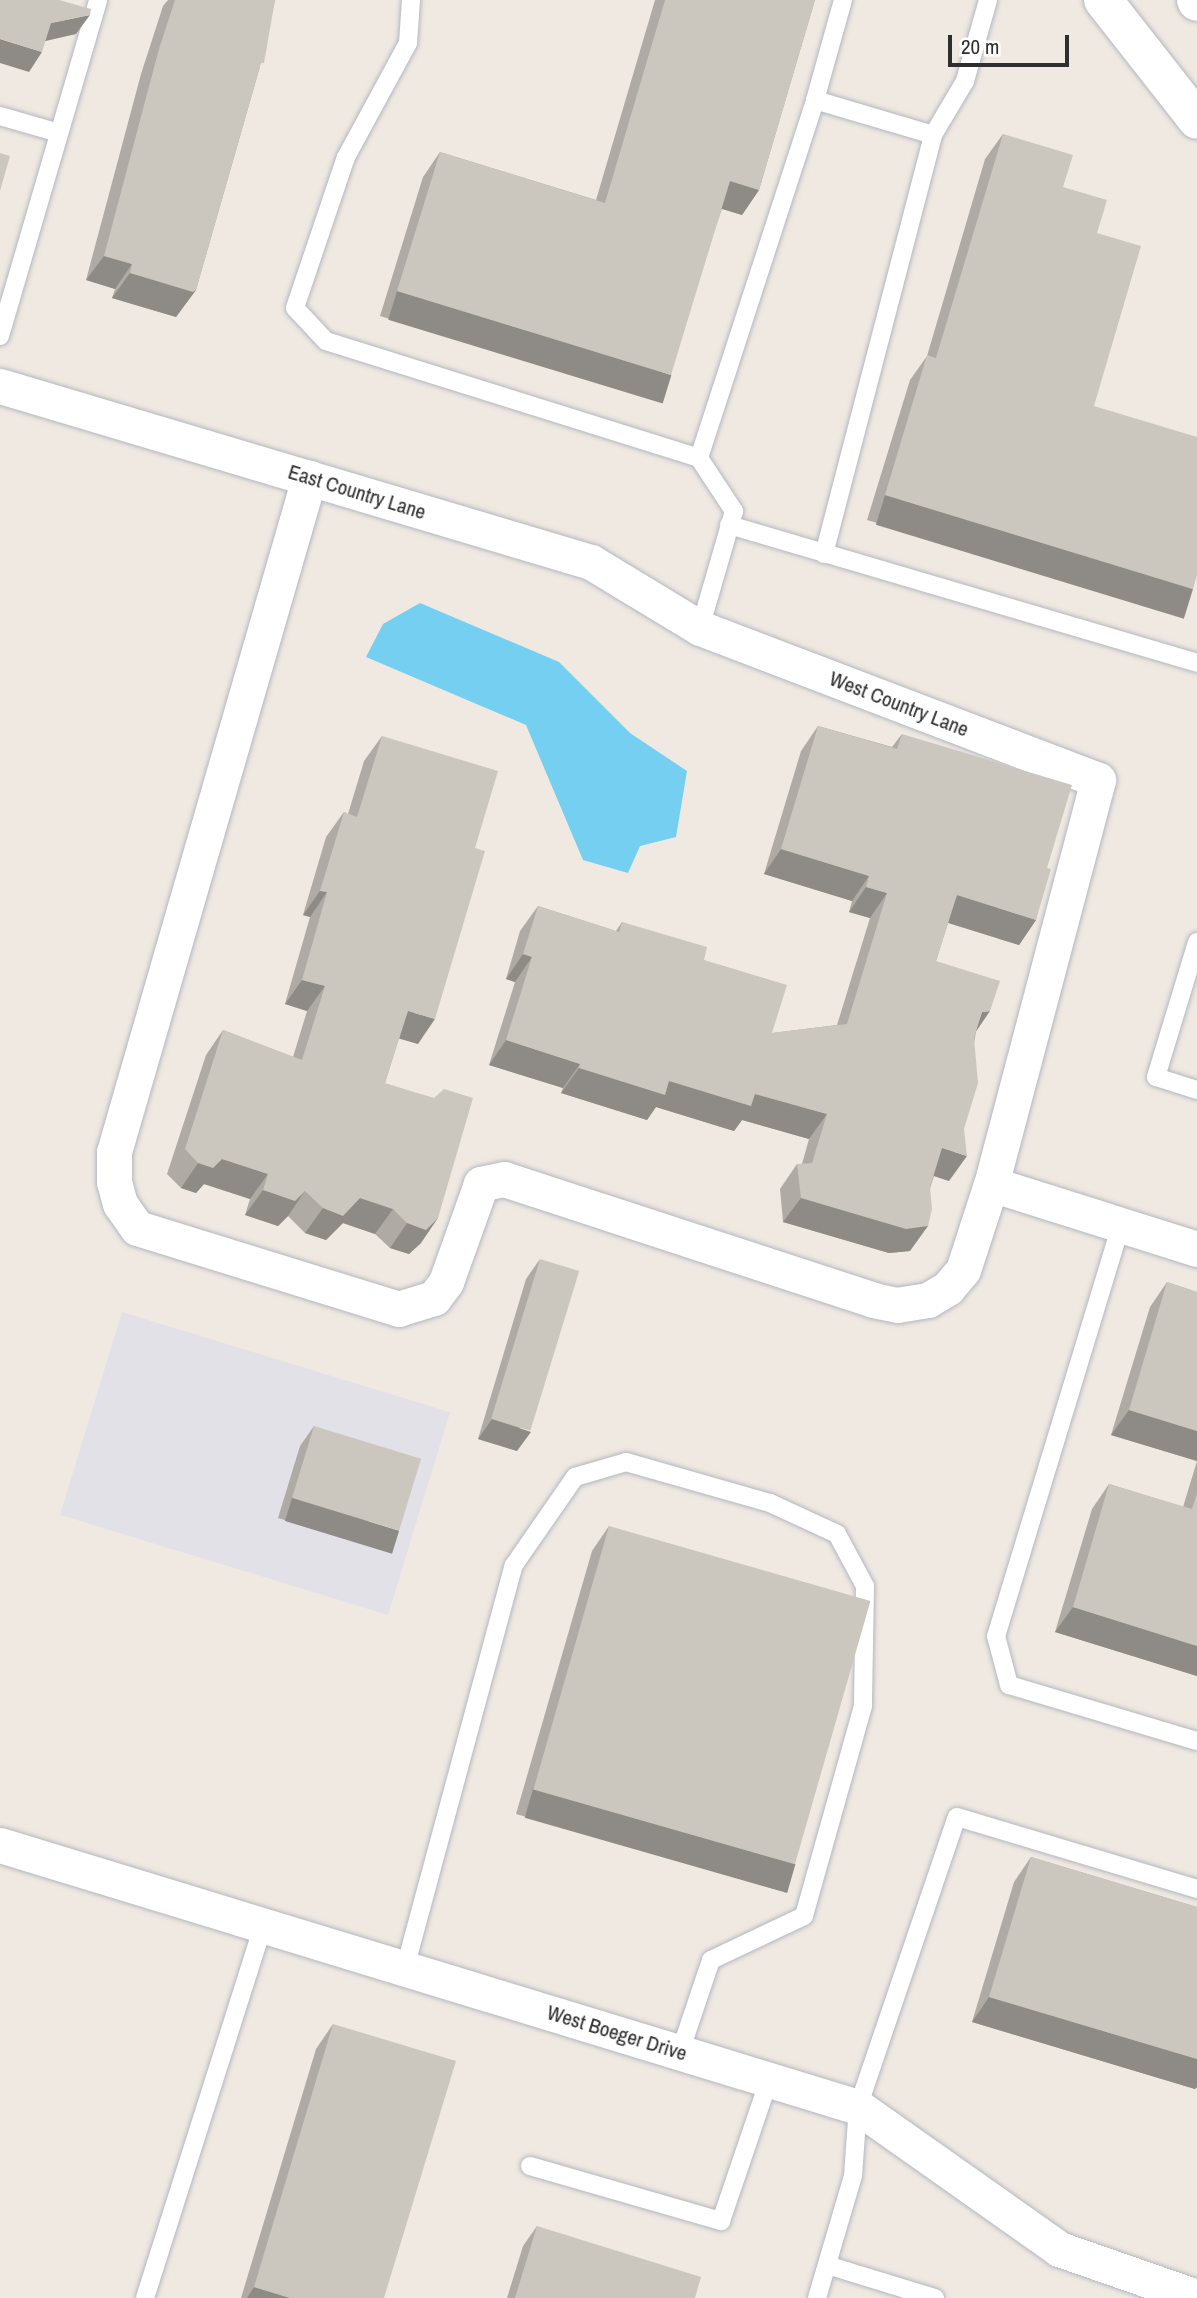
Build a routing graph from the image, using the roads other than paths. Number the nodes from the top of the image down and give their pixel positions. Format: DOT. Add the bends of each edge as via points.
graph roads {
  1 [pos="98,0"];
  2 [pos="411,0"];
  3 [pos="843,0"];
  4 [pos="988,0"];
  5 [pos="1103,0"];
  6 [pos="815,100"];
  7 [pos="0,116"];
  8 [pos="1197,120"];
  9 [pos="59,133"];
  10 [pos="933,135"];
  11 [pos="0,336"];
  12 [pos="0,386"];
  13 [pos="699,458"];
  14 [pos="309,478"];
  15 [pos="729,525"];
  16 [pos="824,554"];
  17 [pos="700,628"];
  18 [pos="1197,663"];
  19 [pos="1197,942"];
  20 [pos="1197,1090"];
  21 [pos="991,1184"];
  22 [pos="1121,1225"];
  23 [pos="1197,1249"];
  24 [pos="1197,1741"];
  25 [pos="0,1845"];
  26 [pos="1197,1889"];
  27 [pos="262,1925"];
  28 [pos="405,1968"];
  29 [pos="680,2052"];
  30 [pos="769,2080"];
  31 [pos="858,2107"];
  32 [pos="530,2166"];
  33 [pos="827,2265"];
  34 [pos="1197,2297"];
  35 [pos="145,2298"];
  36 [pos="817,2298"];
  37 [pos="935,2298"];
  1 -- 9 [label="lane"];
  2 -- 13 [label="lane" via="408,43 346,156 295,308 326,341"];
  3 -- 6 [label="lane"];
  4 -- 10 [label="lane" via="965,81"];
  5 -- 8 [label="main road"];
  6 -- 10 [label="lane"];
  6 -- 13 [label="lane"];
  7 -- 9 [label="lane"];
  9 -- 11 [label="lane"];
  10 -- 16 [label="lane"];
  12 -- 14 [label="street, East Country Lane"];
  13 -- 15 [label="lane" via="734,511"];
  14 -- 17 [label="street, East Country Lane" via="591,562"];
  14 -- 21 [label="street" via="114,1152 120,1204 137,1228 399,1308 434,1298 446,1282 481,1184 504,1179 897,1305 928,1300 948,1289 963,1270"];
  15 -- 16 [label="lane"];
  15 -- 17 [label="lane"];
  16 -- 18 [label="lane"];
  17 -- 21 [label="street, West Country Lane" via="1098,780"];
  19 -- 20 [label="lane" via="1156,1077"];
  21 -- 22 [label="street"];
  22 -- 23 [label="street"];
  22 -- 24 [label="lane" via="996,1636 1009,1685"];
  25 -- 27 [label="street, West Boeger Drive"];
  26 -- 31 [label="lane" via="957,1817"];
  27 -- 28 [label="street, West Boeger Drive"];
  27 -- 35 [label="lane"];
  28 -- 29 [label="street, West Boeger Drive"];
  28 -- 29 [label="lane" via="514,1565 575,1477 626,1462 770,1503 837,1534 865,1586 863,1706 804,1916 711,1960"];
  29 -- 30 [label="street, West Boeger Drive"];
  30 -- 31 [label="street, West Boeger Drive"];
  30 -- 32 [label="lane" via="721,2221"];
  31 -- 33 [label="lane" via="853,2176"];
  31 -- 34 [label="street, West Boeger Drive" via="1059,2249"];
  33 -- 36 [label="lane"];
  33 -- 37 [label="lane"];
}
